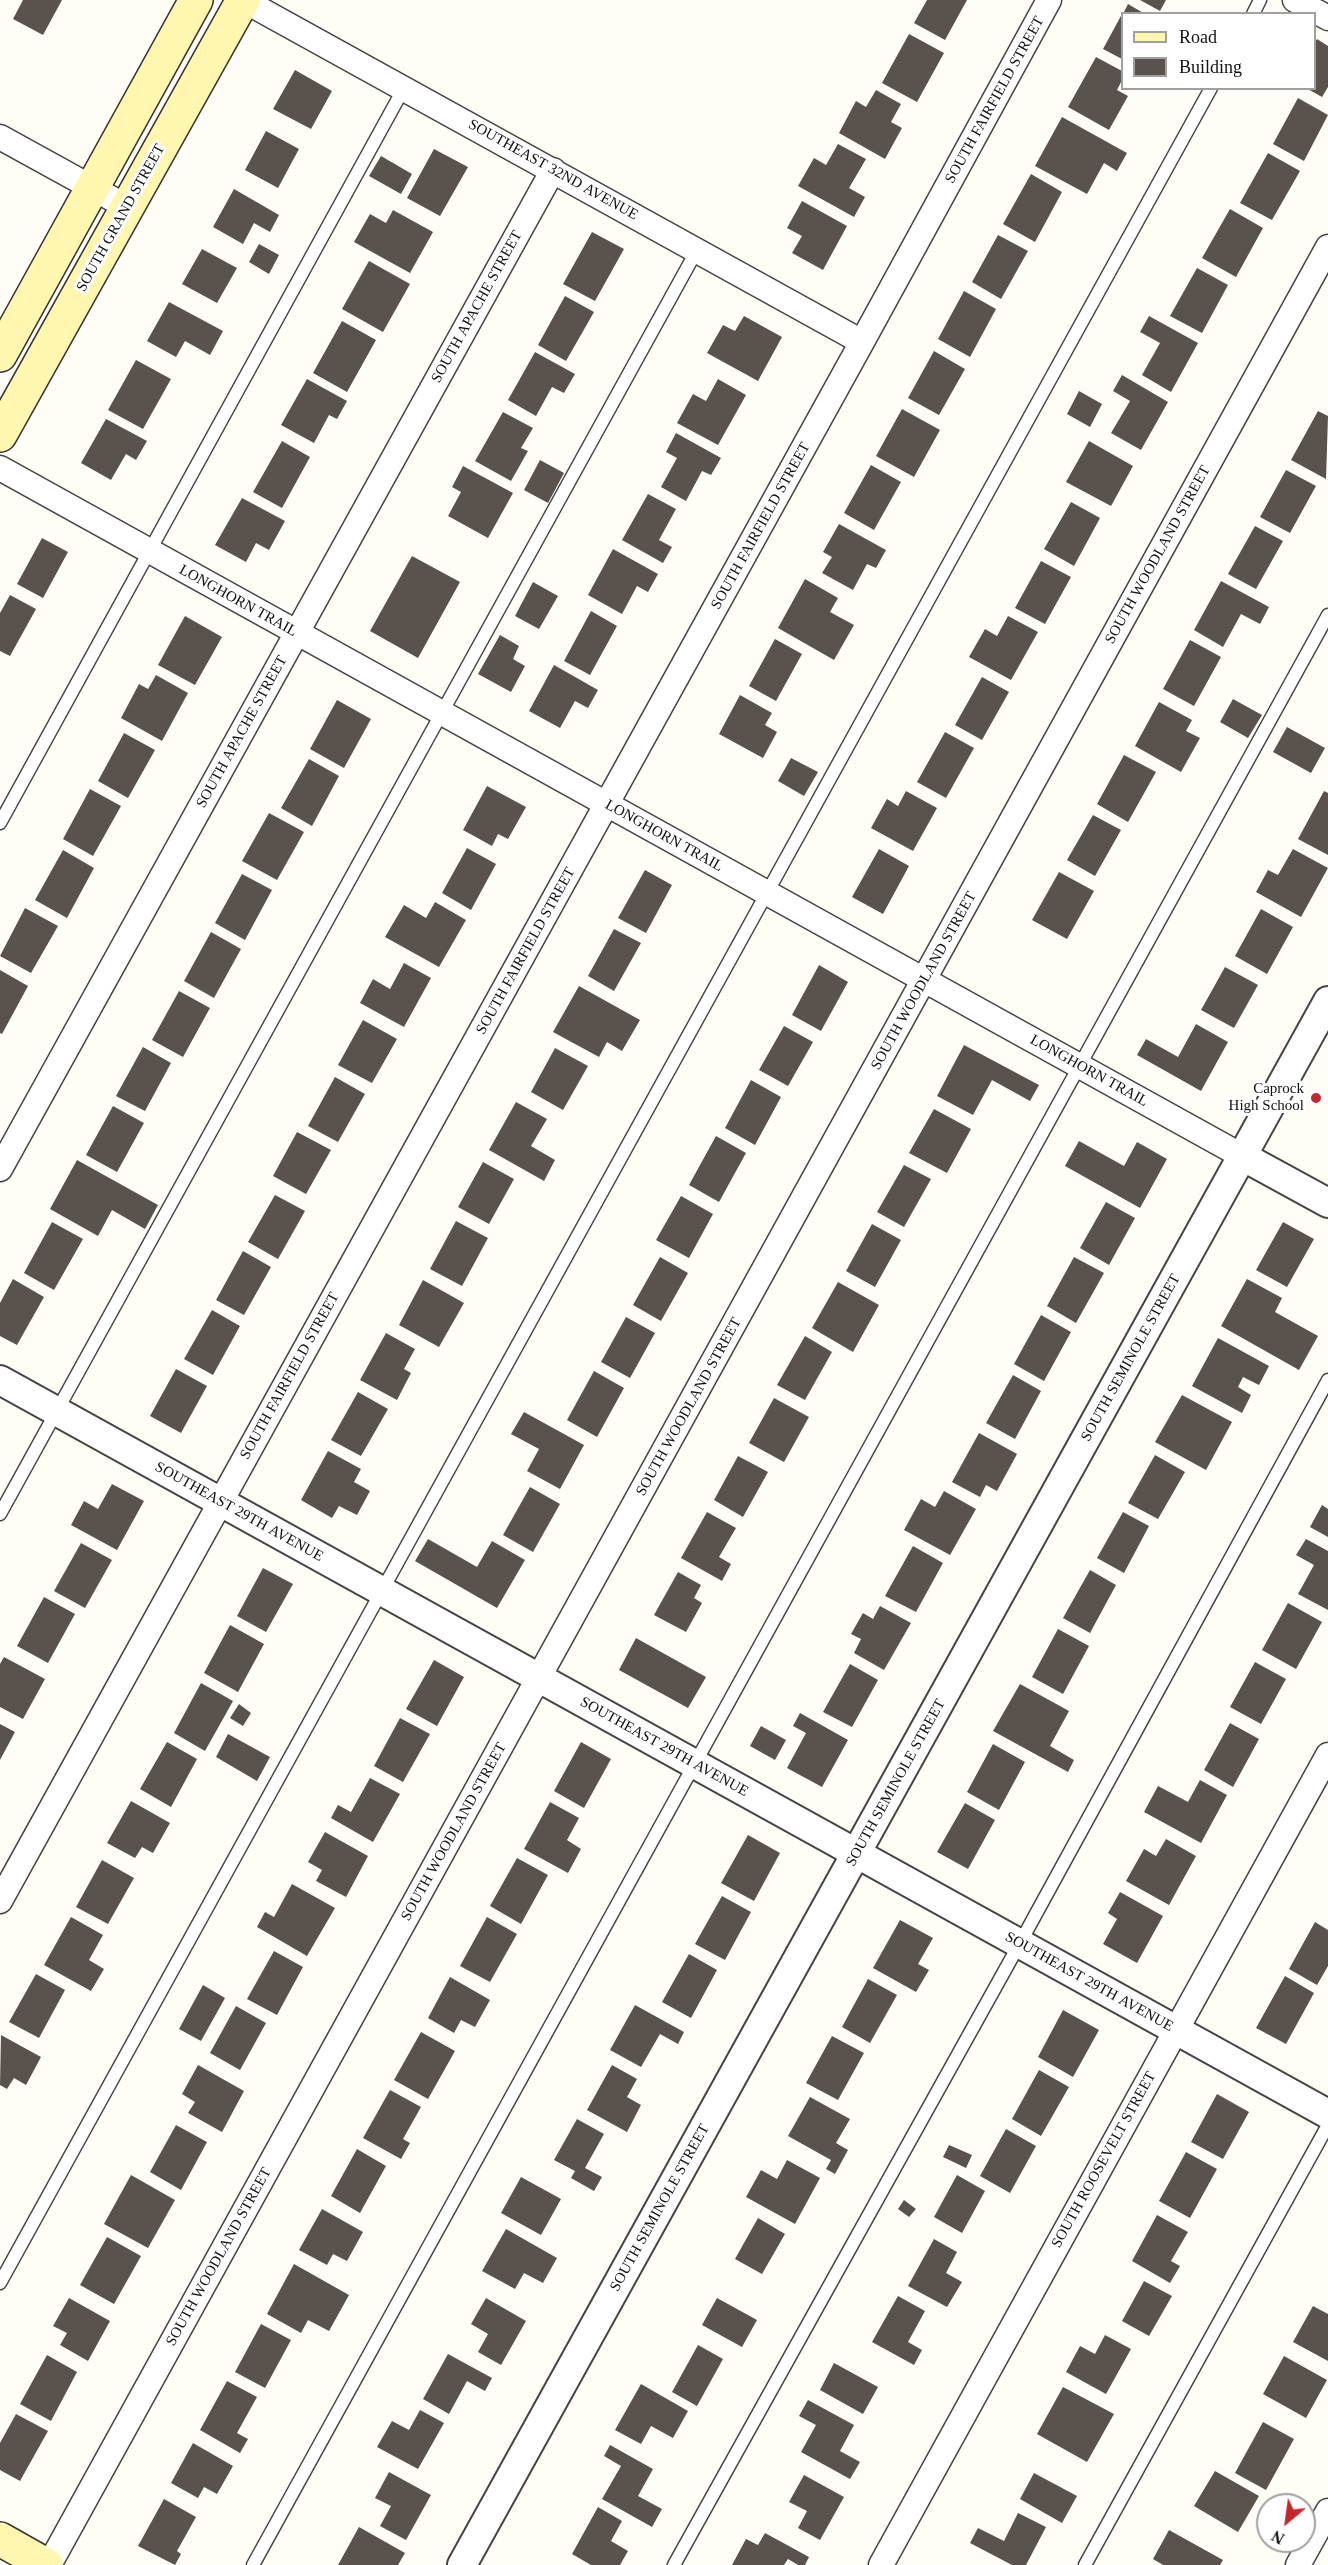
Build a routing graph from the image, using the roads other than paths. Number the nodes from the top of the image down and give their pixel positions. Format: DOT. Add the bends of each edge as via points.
graph roads {
  1 [pos="196,0"];
  2 [pos="243,0"];
  3 [pos="1049,0"];
  4 [pos="1295,0"];
  5 [pos="1328,18"];
  6 [pos="404,88"];
  7 [pos="1210,90"];
  8 [pos="0,137"];
  9 [pos="554,170"];
  10 [pos="93,189"];
  11 [pos="128,207"];
  12 [pos="1328,247"];
  13 [pos="697,250"];
  14 [pos="862,342"];
  15 [pos="1,349"];
  16 [pos="0,435"];
  17 [pos="0,468"];
  18 [pos="149,552"];
  19 [pos="1328,615"];
  20 [pos="296,633"];
  21 [pos="442,714"];
  22 [pos="607,805"];
  23 [pos="0,823"];
  24 [pos="766,893"];
  25 [pos="924,981"];
  26 [pos="1328,1001"];
  27 [pos="1078,1065"];
  28 [pos="1242,1156"];
  29 [pos="0,1169"];
  30 [pos="1328,1203"];
  31 [pos="0,1380"];
  32 [pos="1328,1380"];
  33 [pos="57,1411"];
  34 [pos="221,1502"];
  35 [pos="0,1514"];
  36 [pos="383,1592"];
  37 [pos="539,1678"];
  38 [pos="1328,1755"];
  39 [pos="695,1764"];
  40 [pos="857,1853"];
  41 [pos="0,1901"];
  42 [pos="1020,1943"];
  43 [pos="1176,2030"];
  44 [pos="1328,2114"];
  45 [pos="1328,2125"];
  46 [pos="0,2283"];
  47 [pos="1328,2511"];
  48 [pos="0,2539"];
  49 [pos="48,2565"];
  50 [pos="253,2565"];
  51 [pos="462,2565"];
  52 [pos="674,2565"];
  53 [pos="881,2565"];
  54 [pos="1085,2565"];
  55 [pos="1298,2565"];
  1 -- 10 [label="main road"];
  2 -- 6 [label="street, SOUTHEAST 32ND AVENUE"];
  2 -- 11 [label="main road, SOUTH GRAND STREET"];
  3 -- 14 [label="street, SOUTH FAIRFIELD STREET"];
  4 -- 5 [label="street"];
  6 -- 9 [label="street, SOUTHEAST 32ND AVENUE"];
  6 -- 18 [label="lane"];
  7 -- 24 [label="lane"];
  8 -- 10 [label="street"];
  9 -- 13 [label="street, SOUTHEAST 32ND AVENUE"];
  9 -- 20 [label="street, SOUTH APACHE STREET"];
  10 -- 11 [label="street"];
  10 -- 15 [label="main road"];
  11 -- 16 [label="main road, SOUTH GRAND STREET"];
  12 -- 25 [label="street, SOUTH WOODLAND STREET"];
  13 -- 14 [label="street, SOUTHEAST 32ND AVENUE"];
  13 -- 21 [label="lane"];
  14 -- 22 [label="street, SOUTH FAIRFIELD STREET"];
  17 -- 18 [label="street, LONGHORN TRAIL"];
  18 -- 20 [label="street, LONGHORN TRAIL"];
  18 -- 23 [label="lane"];
  19 -- 27 [label="lane"];
  20 -- 21 [label="street, LONGHORN TRAIL"];
  20 -- 29 [label="street, SOUTH APACHE STREET"];
  21 -- 22 [label="street, LONGHORN TRAIL"];
  21 -- 33 [label="lane"];
  22 -- 24 [label="street, LONGHORN TRAIL"];
  22 -- 34 [label="street, SOUTH FAIRFIELD STREET"];
  24 -- 25 [label="street, LONGHORN TRAIL"];
  24 -- 36 [label="lane"];
  25 -- 27 [label="street, LONGHORN TRAIL"];
  25 -- 37 [label="street, SOUTH WOODLAND STREET"];
  26 -- 28 [label="street, SOUTH SEMINOLE STREET"];
  27 -- 28 [label="street, LONGHORN TRAIL"];
  27 -- 39 [label="lane"];
  28 -- 30 [label="street, LONGHORN TRAIL"];
  28 -- 40 [label="street, SOUTH SEMINOLE STREET"];
  31 -- 33 [label="street, SOUTHEAST 29TH AVENUE"];
  32 -- 42 [label="lane"];
  33 -- 34 [label="street, SOUTHEAST 29TH AVENUE"];
  33 -- 35 [label="lane"];
  34 -- 36 [label="street, SOUTHEAST 29TH AVENUE"];
  34 -- 41 [label="street, SOUTH FAIRFIELD STREET"];
  36 -- 37 [label="street, SOUTHEAST 29TH AVENUE"];
  36 -- 46 [label="lane"];
  37 -- 39 [label="street, SOUTHEAST 29TH AVENUE"];
  37 -- 49 [label="street, SOUTH WOODLAND STREET"];
  38 -- 43 [label="street, SOUTH ROOSEVELT STREET"];
  39 -- 40 [label="street, SOUTHEAST 29TH AVENUE"];
  39 -- 50 [label="lane"];
  40 -- 42 [label="street, SOUTHEAST 29TH AVENUE"];
  40 -- 51 [label="street, SOUTH SEMINOLE STREET"];
  42 -- 43 [label="street, SOUTHEAST 29TH AVENUE"];
  42 -- 52 [label="lane"];
  43 -- 44 [label="street, SOUTHEAST 29TH AVENUE"];
  43 -- 53 [label="street, SOUTH ROOSEVELT STREET"];
  45 -- 54 [label="lane"];
  47 -- 55 [label="street"];
  48 -- 49 [label="main road"];
}
